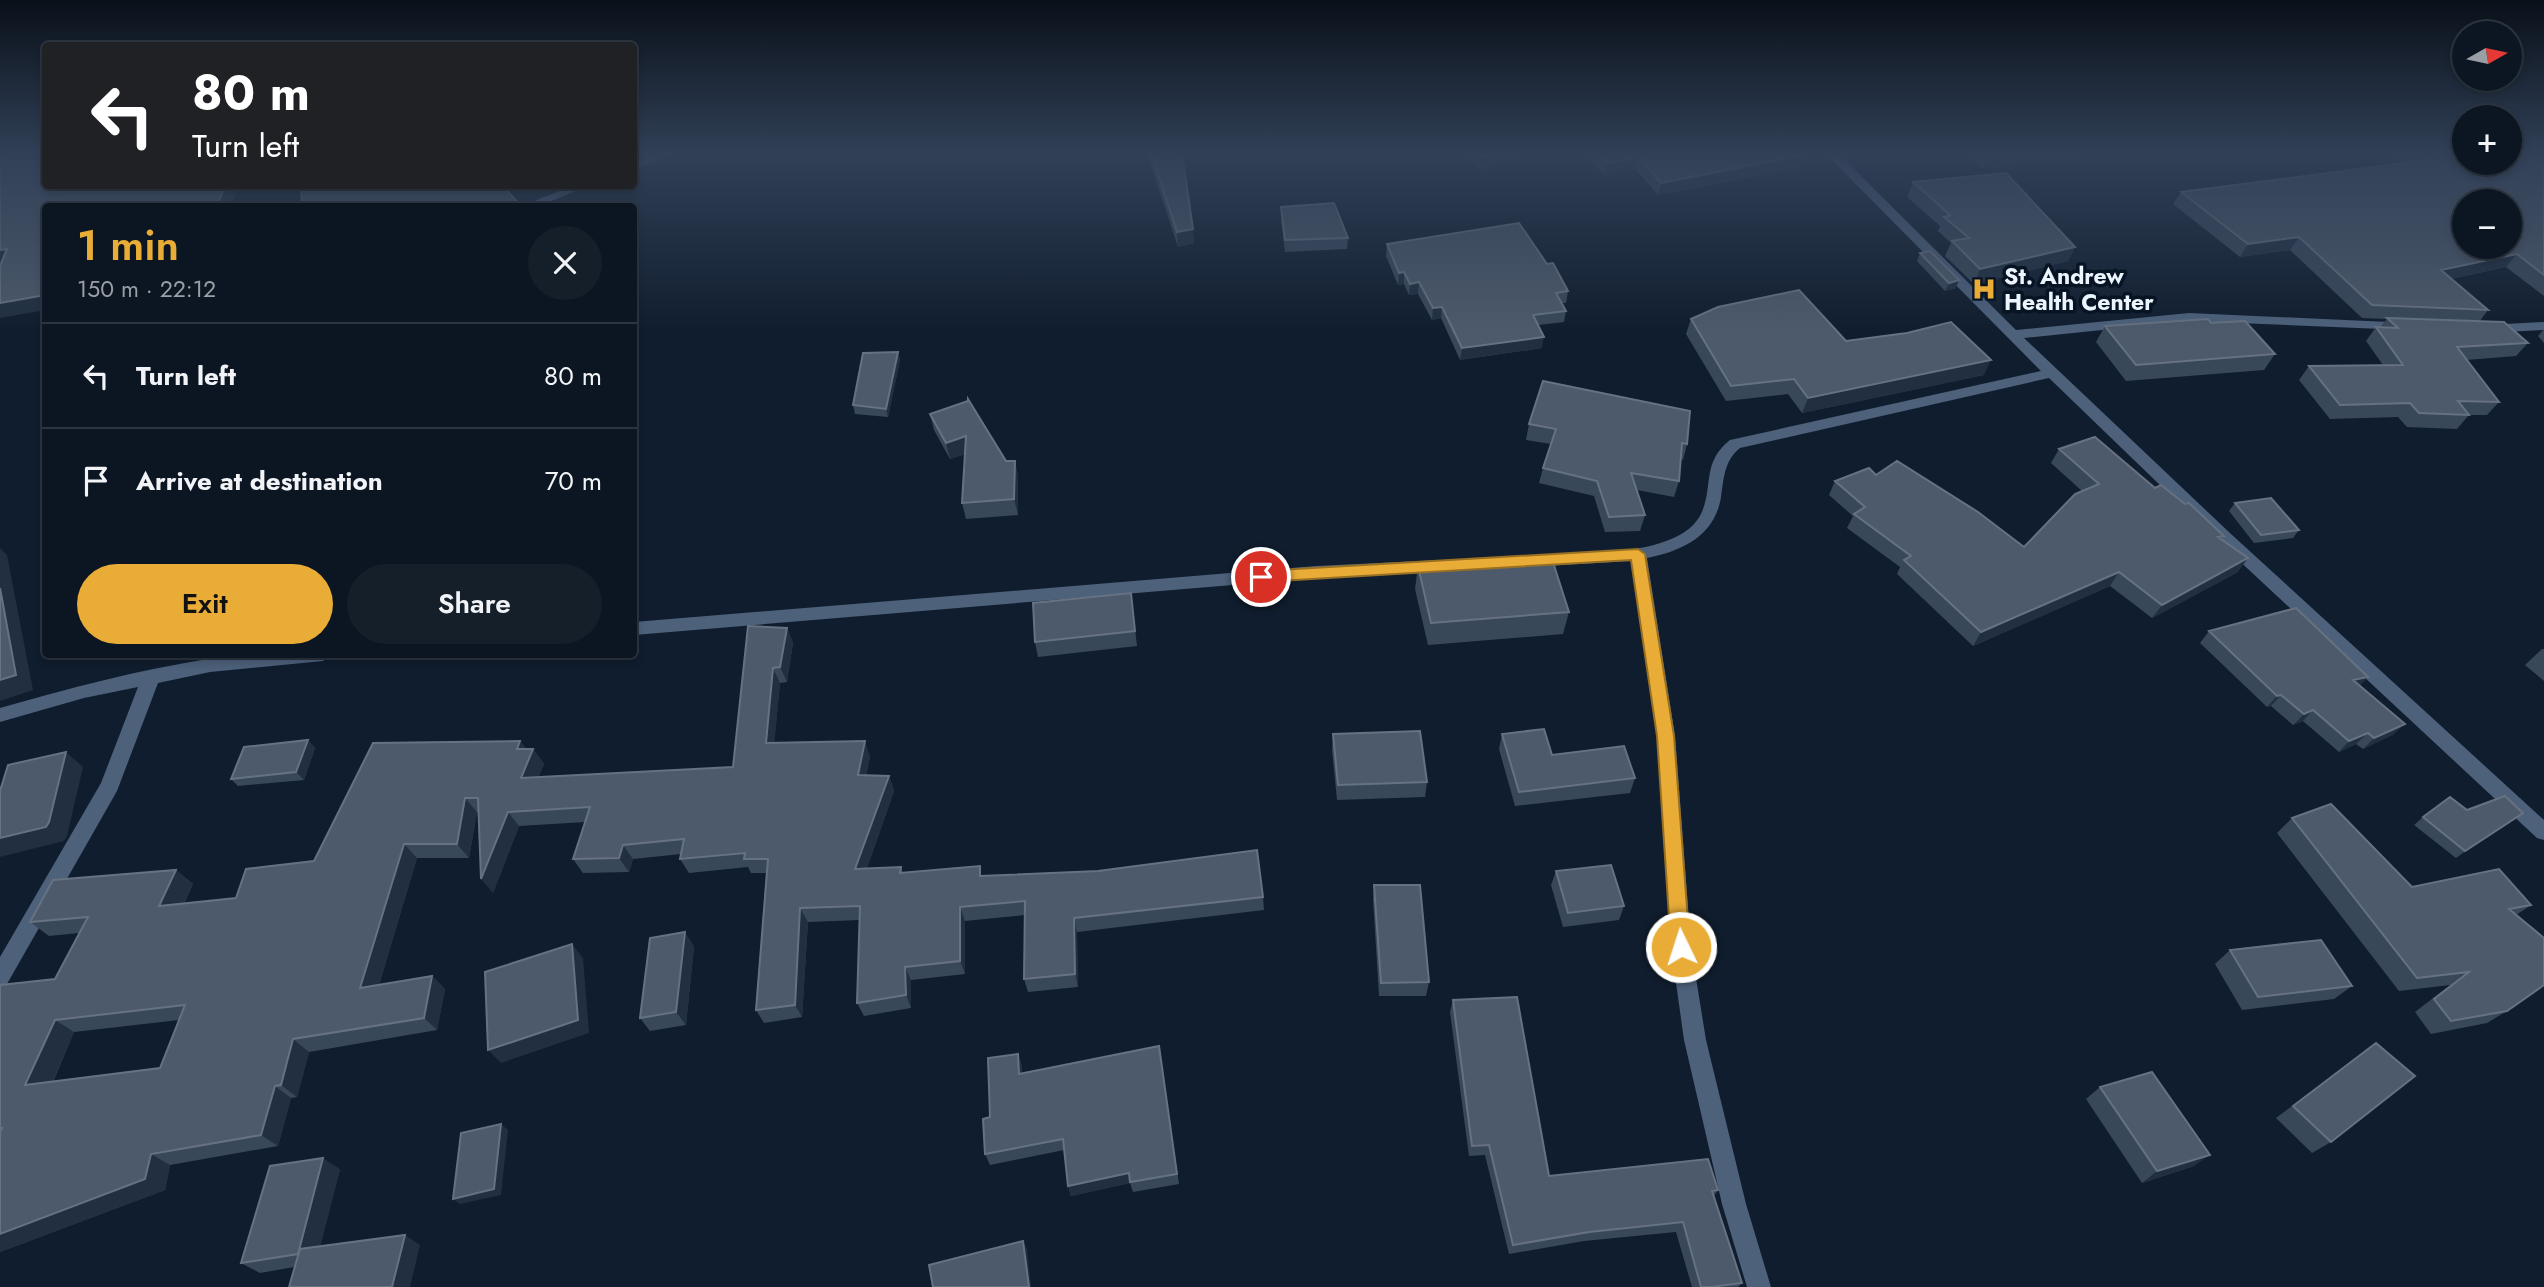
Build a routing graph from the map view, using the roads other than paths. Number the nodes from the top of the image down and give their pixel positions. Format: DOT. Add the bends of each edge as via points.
graph roads {
  1 [pos="1891,213"];
  2 [pos="2544,326"];
  3 [pos="2423,327"];
  4 [pos="2473,329"];
  5 [pos="2012,335"];
  6 [pos="2052,373"];
  7 [pos="1638,554"];
  8 [pos="1517,562"];
  9 [pos="1464,565"];
  10 [pos="637,629"];
  11 [pos="282,658"];
  12 [pos="151,677"];
  13 [pos="0,715"];
  14 [pos="2544,832"];
  15 [pos="0,976"];
  16 [pos="1759,1287"];
  1 -- 5 [label="street"];
  2 -- 4 [label="street"];
  3 -- 5 [label="street" via="2189,317"];
  5 -- 6 [label="street"];
  6 -- 7 [label="street" via="1735,444 1724,451 1719,463 1708,518 1676,545"];
  6 -- 14 [label="street"];
  7 -- 8 [label="street"];
  7 -- 16 [label="street" via="1666,736 1681,947 1695,1040"];
  9 -- 10 [label="street" via="1316,572"];
  11 -- 12 [label="street"];
  12 -- 13 [label="street"];
  12 -- 15 [label="street" via="110,785"];
}
